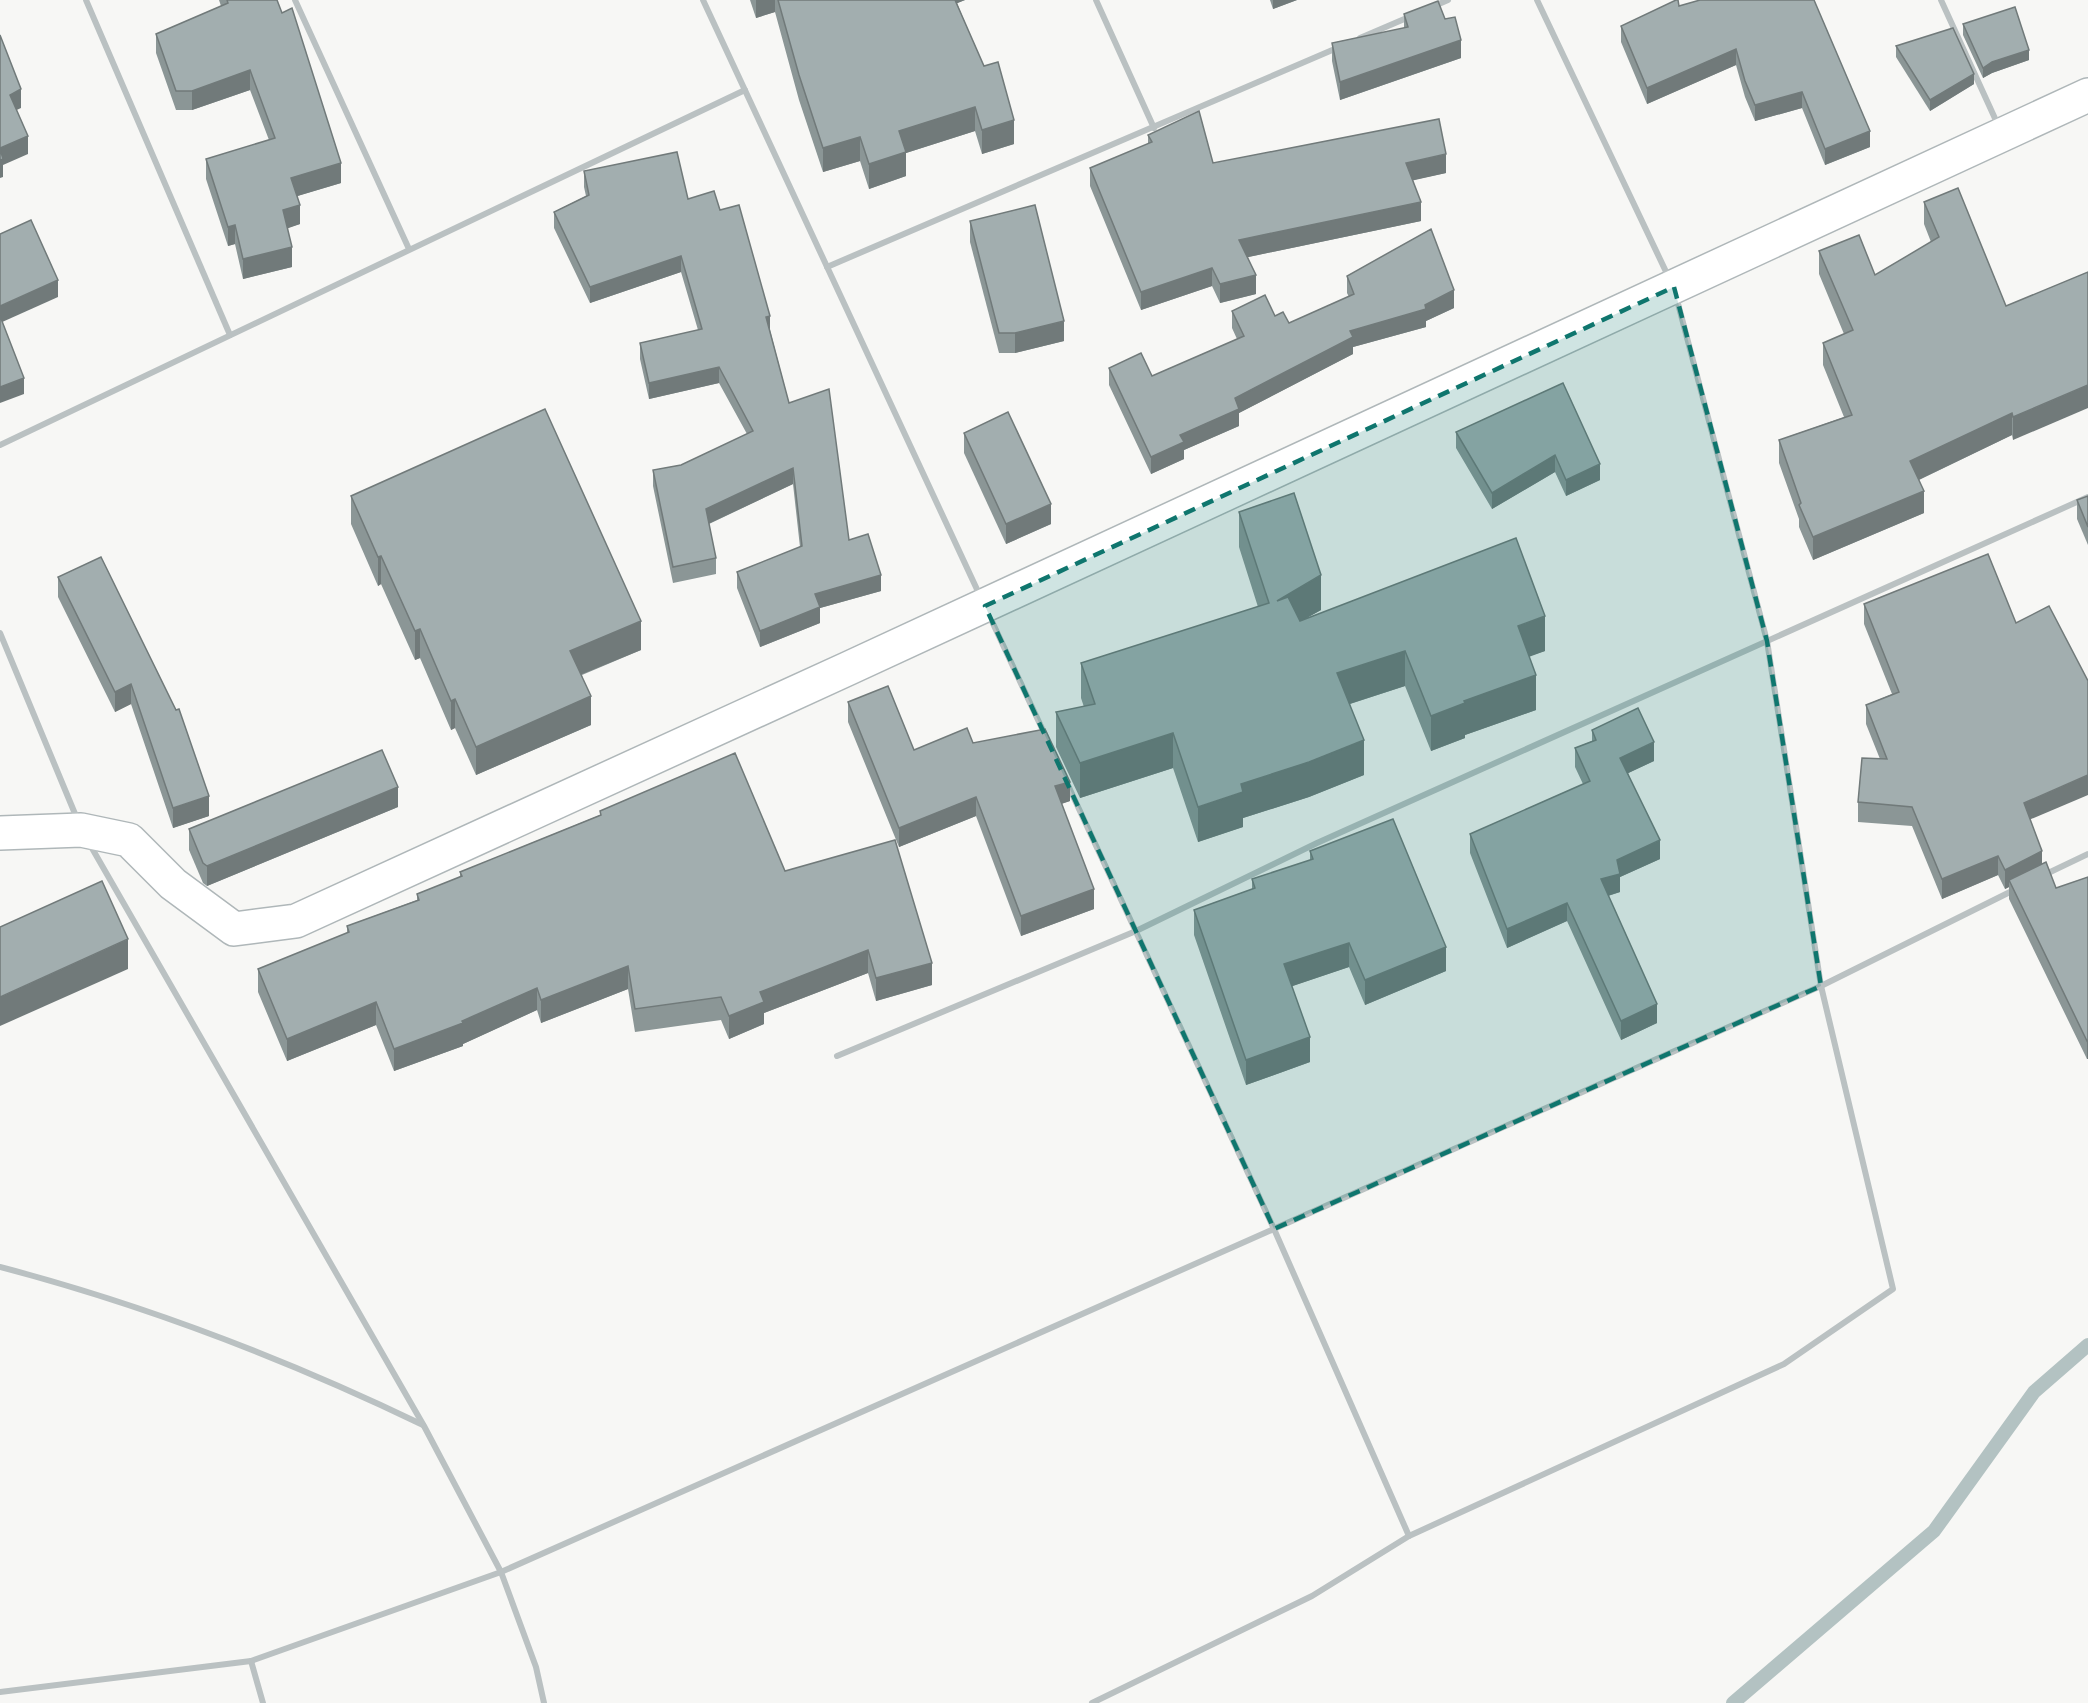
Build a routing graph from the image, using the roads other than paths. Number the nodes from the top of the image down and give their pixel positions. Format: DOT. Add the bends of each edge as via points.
graph roads {
  1 [pos="86,0"];
  2 [pos="295,0"];
  3 [pos="703,0"];
  4 [pos="1096,0"];
  5 [pos="1448,0"];
  6 [pos="1537,0"];
  7 [pos="1941,0"];
  8 [pos="1426,9"];
  9 [pos="1415,14"];
  10 [pos="1350,43"];
  11 [pos="1339,47"];
  12 [pos="745,90"];
  13 [pos="2088,95"];
  14 [pos="1154,128"];
  15 [pos="2002,135"];
  16 [pos="409,249"];
  17 [pos="827,267"];
  18 [pos="1674,287"];
  19 [pos="230,335"];
  20 [pos="0,445"];
  21 [pos="2088,497"];
  22 [pos="985,606"];
  23 [pos="0,633"];
  24 [pos="1767,641"];
  25 [pos="1050,747"];
  26 [pos="1060,768"];
  27 [pos="81,830"];
  28 [pos="0,833"];
  29 [pos="2088,854"];
  30 [pos="2035,880"];
  31 [pos="2024,885"];
  32 [pos="1136,931"];
  33 [pos="1821,986"];
  34 [pos="837,1056"];
  35 [pos="1274,1229"];
  36 [pos="0,1267"];
  37 [pos="424,1426"];
  38 [pos="1409,1536"];
  39 [pos="501,1572"];
  40 [pos="251,1661"];
  41 [pos="0,1692"];
  42 [pos="263,1703"];
  43 [pos="544,1703"];
  44 [pos="1092,1703"];
  1 -- 19 [label="street"];
  2 -- 16 [label="street"];
  3 -- 12 [label="street"];
  4 -- 14 [label="street"];
  5 -- 8 [label="street"];
  6 -- 18 [label="street"];
  7 -- 15 [label="street"];
  9 -- 10 [label="street"];
  11 -- 14 [label="street"];
  12 -- 16 [label="street"];
  12 -- 17 [label="street"];
  13 -- 15 [label="street"];
  14 -- 17 [label="street"];
  15 -- 18 [label="street"];
  16 -- 19 [label="street"];
  17 -- 22 [label="street"];
  18 -- 22 [label="street"];
  18 -- 24 [label="street"];
  19 -- 20 [label="street"];
  21 -- 24 [label="street"];
  22 -- 25 [label="street"];
  22 -- 27 [label="street" via="296,921 234,929 173,884 129,840"];
  23 -- 27 [label="street"];
  24 -- 32 [label="street" via="1317,843"];
  24 -- 33 [label="street"];
  26 -- 32 [label="street"];
  27 -- 28 [label="street"];
  27 -- 37 [label="street"];
  29 -- 30 [label="street"];
  31 -- 33 [label="street"];
  32 -- 34 [label="street"];
  32 -- 35 [label="street"];
  33 -- 35 [label="street"];
  33 -- 38 [label="street" via="1893,1289 1784,1364"];
  35 -- 38 [label="street"];
  35 -- 39 [label="street"];
  36 -- 37 [label="street" via="78,1288 226,1341 348,1389"];
  37 -- 39 [label="street"];
  38 -- 44 [label="street" via="1312,1596"];
  39 -- 40 [label="street"];
  39 -- 43 [label="street" via="536,1666"];
  40 -- 41 [label="street"];
  40 -- 42 [label="street"];
}
